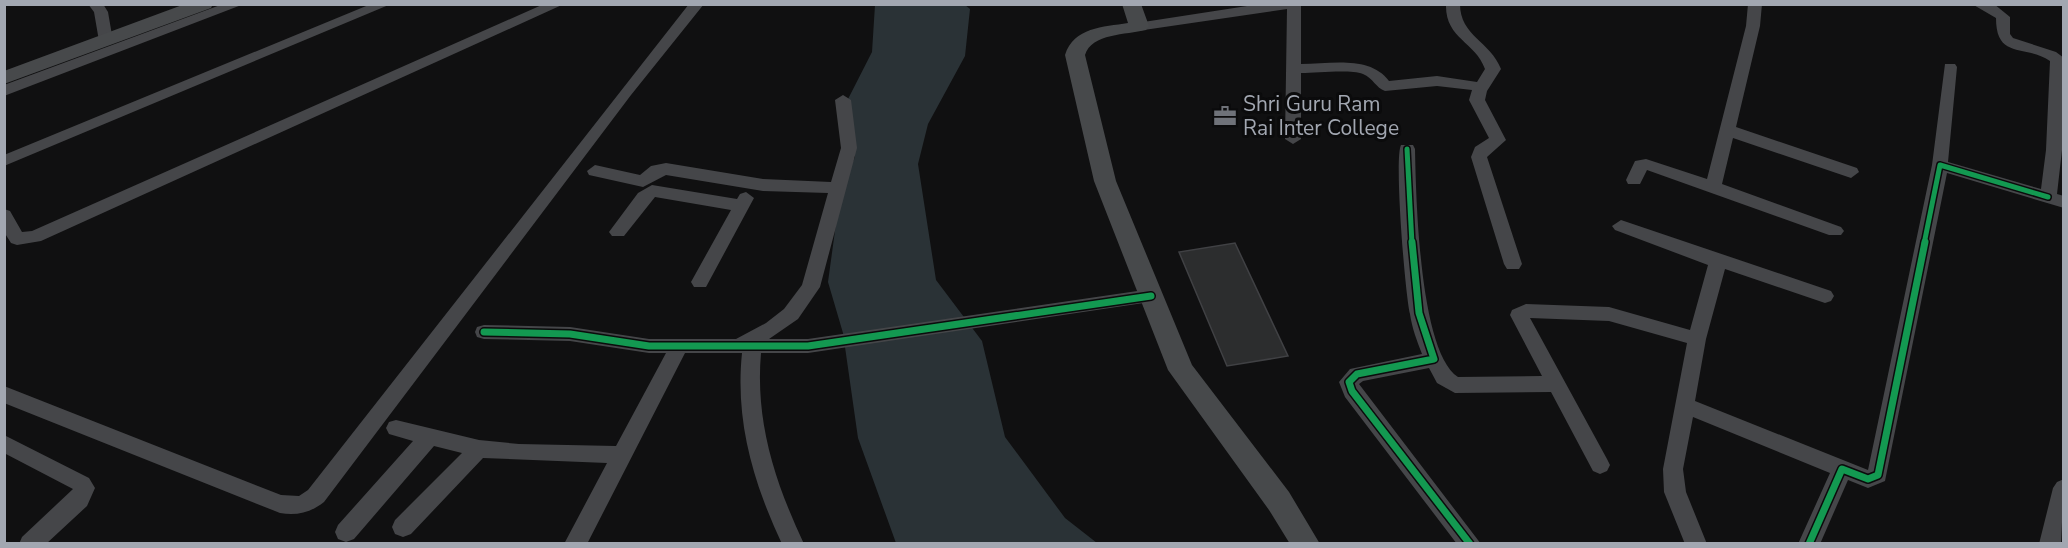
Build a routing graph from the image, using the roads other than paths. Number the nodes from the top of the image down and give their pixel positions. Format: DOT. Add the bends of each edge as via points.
graph roads {
  1 [pos="95,4"];
  2 [pos="204,4"];
  3 [pos="237,4"];
  4 [pos="384,4"];
  5 [pos="557,4"];
  6 [pos="697,4"];
  7 [pos="1131,4"];
  8 [pos="1293,4"];
  9 [pos="1453,4"];
  10 [pos="1755,4"];
  11 [pos="1979,4"];
  12 [pos="1137,27"];
  13 [pos="106,41"];
  14 [pos="1950,67"];
  15 [pos="1295,69"];
  16 [pos="2061,70"];
  17 [pos="4,78"];
  18 [pos="1482,87"];
  19 [pos="4,91"];
  20 [pos="843,100"];
  21 [pos="1726,130"];
  22 [pos="1293,140"];
  23 [pos="1407,149"];
  24 [pos="2059,151"];
  25 [pos="4,161"];
  26 [pos="1940,165"];
  27 [pos="595,171"];
  28 [pos="1851,172"];
  29 [pos="1634,180"];
  30 [pos="754,183"];
  31 [pos="1710,186"];
  32 [pos="836,188"];
  33 [pos="2056,199"];
  34 [pos="742,206"];
  35 [pos="4,215"];
  36 [pos="1621,226"];
  37 [pos="1836,231"];
  38 [pos="618,232"];
  39 [pos="1715,259"];
  40 [pos="1513,264"];
  41 [pos="700,282"];
  42 [pos="1151,296"];
  43 [pos="1825,296"];
  44 [pos="484,332"];
  45 [pos="1697,339"];
  46 [pos="679,347"];
  47 [pos="744,347"];
  48 [pos="1434,358"];
  49 [pos="1556,384"];
  50 [pos="4,394"];
  51 [pos="1683,405"];
  52 [pos="396,428"];
  53 [pos="430,436"];
  54 [pos="4,443"];
  55 [pos="479,449"];
  56 [pos="621,455"];
  57 [pos="1600,465"];
  58 [pos="1842,469"];
  59 [pos="2064,488"];
  60 [pos="403,527"];
  61 [pos="346,532"];
  62 [pos="30,543"];
  63 [pos="575,543"];
  64 [pos="793,543"];
  65 [pos="1306,543"];
  66 [pos="1470,543"];
  67 [pos="1696,543"];
  68 [pos="1809,543"];
  69 [pos="2050,543"];
  1 -- 13 [label="street" via="101,12"];
  2 -- 13 [label="main road"];
  3 -- 19 [label="street"];
  4 -- 25 [label="street"];
  5 -- 35 [label="street" via="48,232 17,239"];
  6 -- 50 [label="street" via="306,504 280,504"];
  7 -- 12 [label="main road" via="1140,25"];
  8 -- 12 [label="street"];
  8 -- 15 [label="street"];
  9 -- 18 [label="street" via="1451,14 1456,29 1491,58 1493,69"];
  10 -- 21 [label="street" via="1751,36"];
  11 -- 16 [label="street" via="2003,17 2002,35 2009,42 2052,55"];
  12 -- 42 [label="main road" via="1081,40 1075,55 1105,181"];
  13 -- 17 [label="main road"];
  14 -- 26 [label="street"];
  15 -- 18 [label="street" via="1363,68 1377,75 1385,86 1437,81"];
  15 -- 22 [label="street"];
  16 -- 24 [label="street"];
  18 -- 40 [label="street" via="1477,100 1498,140 1481,151 1480,165"];
  20 -- 32 [label="street" via="849,147"];
  21 -- 28 [label="street"];
  21 -- 31 [label="street" via="1714,183"];
  23 -- 48 [label="street" via="1416,310"];
  24 -- 33 [label="street"];
  26 -- 33 [label="street"];
  26 -- 58 [label="street" via="1878,475 1868,479"];
  27 -- 30 [label="street" via="643,181 657,170 666,169"];
  29 -- 31 [label="street" via="1641,165 1646,164"];
  30 -- 32 [label="street"];
  30 -- 34 [label="street"];
  31 -- 37 [label="street"];
  32 -- 47 [label="street" via="811,287 791,314"];
  34 -- 38 [label="street" via="652,192"];
  34 -- 41 [label="street"];
  36 -- 39 [label="street"];
  39 -- 43 [label="street"];
  39 -- 45 [label="street" via="1719,266"];
  42 -- 47 [label="street" via="843,342"];
  42 -- 65 [label="main road" via="1181,370"];
  44 -- 46 [label="street" via="570,334"];
  45 -- 49 [label="street" via="1610,315 1521,312 1520,318"];
  45 -- 51 [label="street"];
  46 -- 47 [label="street"];
  46 -- 56 [label="street"];
  47 -- 64 [label="street" via="758,445 777,512"];
  48 -- 49 [label="street" via="1444,378 1455,386"];
  48 -- 66 [label="street" via="1357,374 1349,382"];
  49 -- 57 [label="street"];
  51 -- 58 [label="street"];
  51 -- 67 [label="street" via="1673,469 1675,492"];
  52 -- 53 [label="street"];
  53 -- 55 [label="street"];
  53 -- 61 [label="street"];
  54 -- 62 [label="street" via="84,488 79,500"];
  55 -- 56 [label="street"];
  55 -- 60 [label="street"];
  56 -- 63 [label="street"];
  58 -- 68 [label="street"];
  59 -- 69 [label="street"];
}
